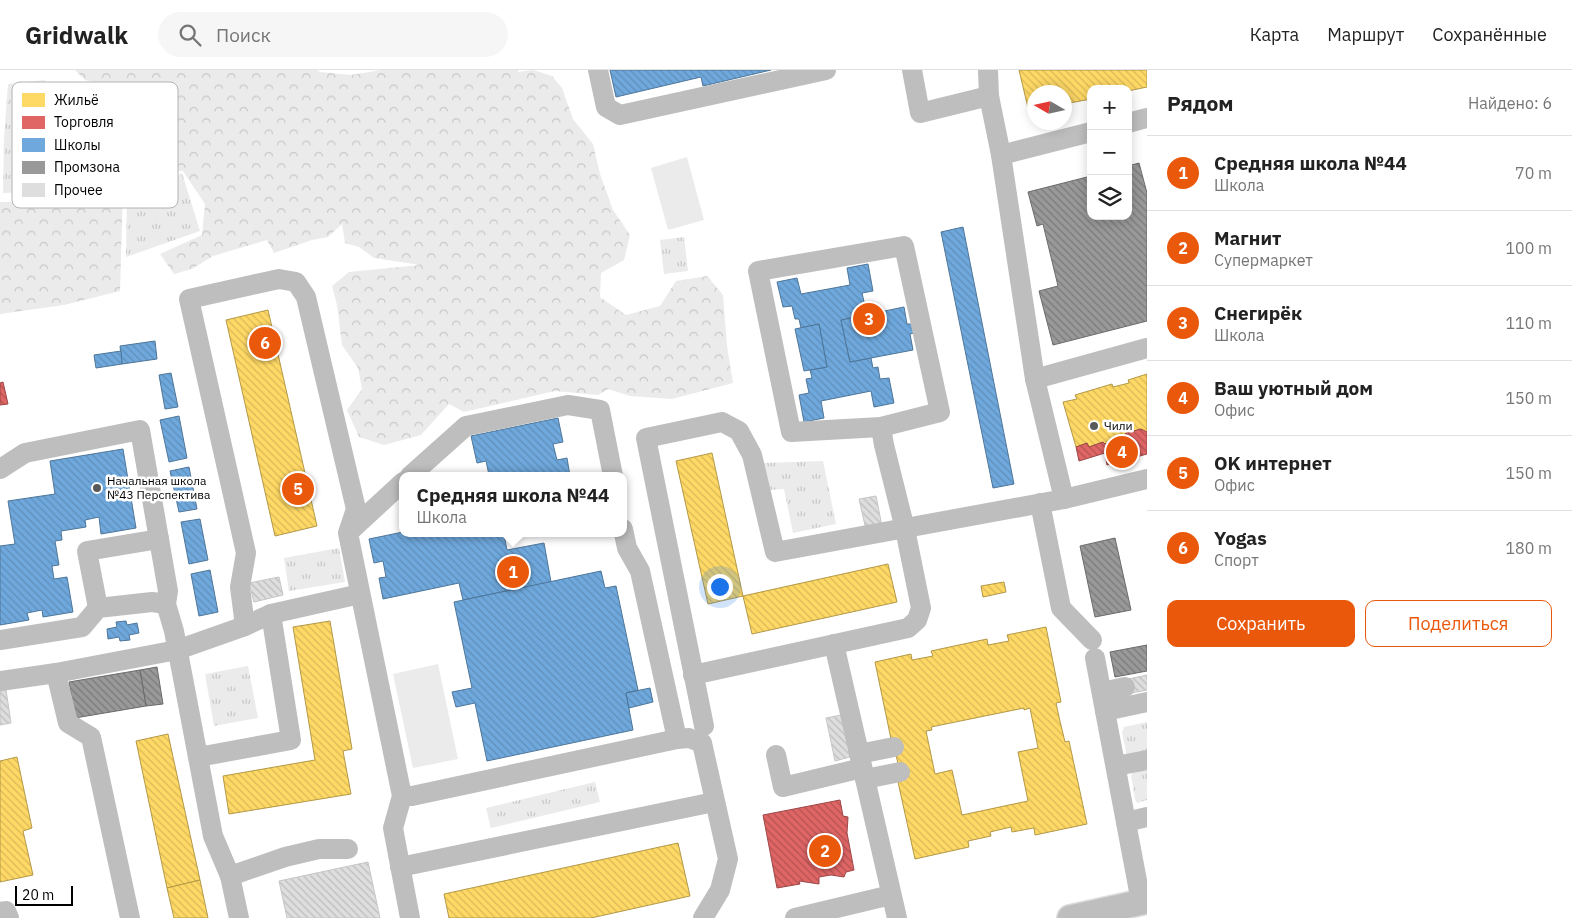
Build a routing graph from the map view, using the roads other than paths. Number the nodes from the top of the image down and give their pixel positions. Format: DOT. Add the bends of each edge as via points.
graph roads {
  1 [pos="598,70"];
  2 [pos="826,70"];
  3 [pos="912,70"];
  4 [pos="988,70"];
  5 [pos="989,96"];
  6 [pos="1147,118"];
  7 [pos="1132,122"];
  8 [pos="1087,133"];
  9 [pos="1001,155"];
  10 [pos="1147,348"];
  11 [pos="1035,379"];
  12 [pos="881,427"];
  13 [pos="0,469"];
  14 [pos="414,472"];
  15 [pos="611,472"];
  16 [pos="1147,479"];
  17 [pos="399,486"];
  18 [pos="1064,499"];
  19 [pos="1040,503"];
  20 [pos="905,528"];
  21 [pos="348,533"];
  22 [pos="625,537"];
  23 [pos="159,539"];
  24 [pos="360,594"];
  25 [pos="166,604"];
  26 [pos="98,608"];
  27 [pos="271,614"];
  28 [pos="245,626"];
  29 [pos="0,640"];
  30 [pos="834,644"];
  31 [pos="177,650"];
  32 [pos="56,673"];
  33 [pos="693,675"];
  34 [pos="0,681"];
  35 [pos="1125,687"];
  36 [pos="1102,692"];
  37 [pos="1147,702"];
  38 [pos="1105,711"];
  39 [pos="704,726"];
  40 [pos="677,739"];
  41 [pos="894,747"];
  42 [pos="776,755"];
  43 [pos="198,757"];
  44 [pos="1147,760"];
  45 [pos="1116,766"];
  46 [pos="862,767"];
  47 [pos="900,772"];
  48 [pos="402,796"];
  49 [pos="714,802"];
  50 [pos="1147,818"];
  51 [pos="1126,822"];
  52 [pos="348,849"];
  53 [pos="400,867"];
  54 [pos="230,876"];
  55 [pos="892,895"];
  56 [pos="1144,902"];
  57 [pos="0,912"];
  58 [pos="9,918"];
  59 [pos="130,918"];
  60 [pos="239,918"];
  61 [pos="410,918"];
  62 [pos="703,918"];
  63 [pos="795,918"];
  64 [pos="897,918"];
  65 [pos="1070,918"];
  1 -- 2 [label="lane" via="606,107 620,114"];
  3 -- 5 [label="lane" via="920,113"];
  4 -- 5 [label="lane"];
  5 -- 9 [label="lane"];
  6 -- 7 [label="lane"];
  8 -- 9 [label="lane"];
  9 -- 11 [label="lane"];
  10 -- 11 [label="lane"];
  11 -- 18 [label="lane"];
  12 -- 12 [label="lane" via="791,432 758,271 904,246 940,412"];
  12 -- 20 [label="lane"];
  13 -- 23 [label="lane" via="25,453 140,430"];
  14 -- 15 [label="lane" via="466,426 568,405 600,410"];
  16 -- 18 [label="lane"];
  17 -- 21 [label="lane"];
  18 -- 19 [label="lane"];
  19 -- 20 [label="lane"];
  19 -- 36 [label="lane" via="1061,608 1094,649"];
  20 -- 30 [label="lane" via="921,608 917,620 908,628"];
  20 -- 33 [label="lane" via="775,552 752,455 739,432 722,422 646,438"];
  21 -- 24 [label="lane"];
  21 -- 28 [label="lane" via="356,510 306,297 296,282 279,279 189,299 246,554 240,587"];
  22 -- 40 [label="lane" via="640,571"];
  23 -- 25 [label="lane" via="168,591"];
  23 -- 26 [label="lane" via="87,551"];
  24 -- 27 [label="lane"];
  24 -- 48 [label="lane"];
  25 -- 26 [label="lane" via="152,602"];
  25 -- 31 [label="lane"];
  26 -- 29 [label="lane" via="82,626"];
  27 -- 28 [label="lane"];
  27 -- 43 [label="lane" via="291,740"];
  28 -- 31 [label="lane"];
  30 -- 33 [label="lane"];
  30 -- 46 [label="lane"];
  31 -- 32 [label="lane"];
  31 -- 43 [label="lane"];
  32 -- 34 [label="lane"];
  32 -- 59 [label="lane" via="68,723 90,737"];
  33 -- 39 [label="lane"];
  35 -- 36 [label="lane"];
  36 -- 38 [label="lane"];
  37 -- 38 [label="lane"];
  38 -- 45 [label="lane"];
  40 -- 48 [label="lane"];
  40 -- 49 [label="lane" via="688,738 702,743"];
  41 -- 46 [label="lane"];
  42 -- 46 [label="lane" via="783,787"];
  43 -- 54 [label="lane" via="213,836"];
  44 -- 45 [label="lane"];
  45 -- 51 [label="lane"];
  46 -- 47 [label="lane"];
  46 -- 55 [label="lane"];
  48 -- 53 [label="lane" via="393,828"];
  49 -- 53 [label="lane"];
  49 -- 62 [label="lane" via="728,859 720,890"];
  50 -- 51 [label="lane"];
  51 -- 56 [label="lane"];
  52 -- 54 [label="lane" via="319,849"];
  53 -- 61 [label="lane"];
  54 -- 60 [label="lane"];
  55 -- 63 [label="lane"];
  55 -- 64 [label="lane"];
  56 -- 65 [label="main road"];
  57 -- 58 [label="lane" via="6,911"];
}
